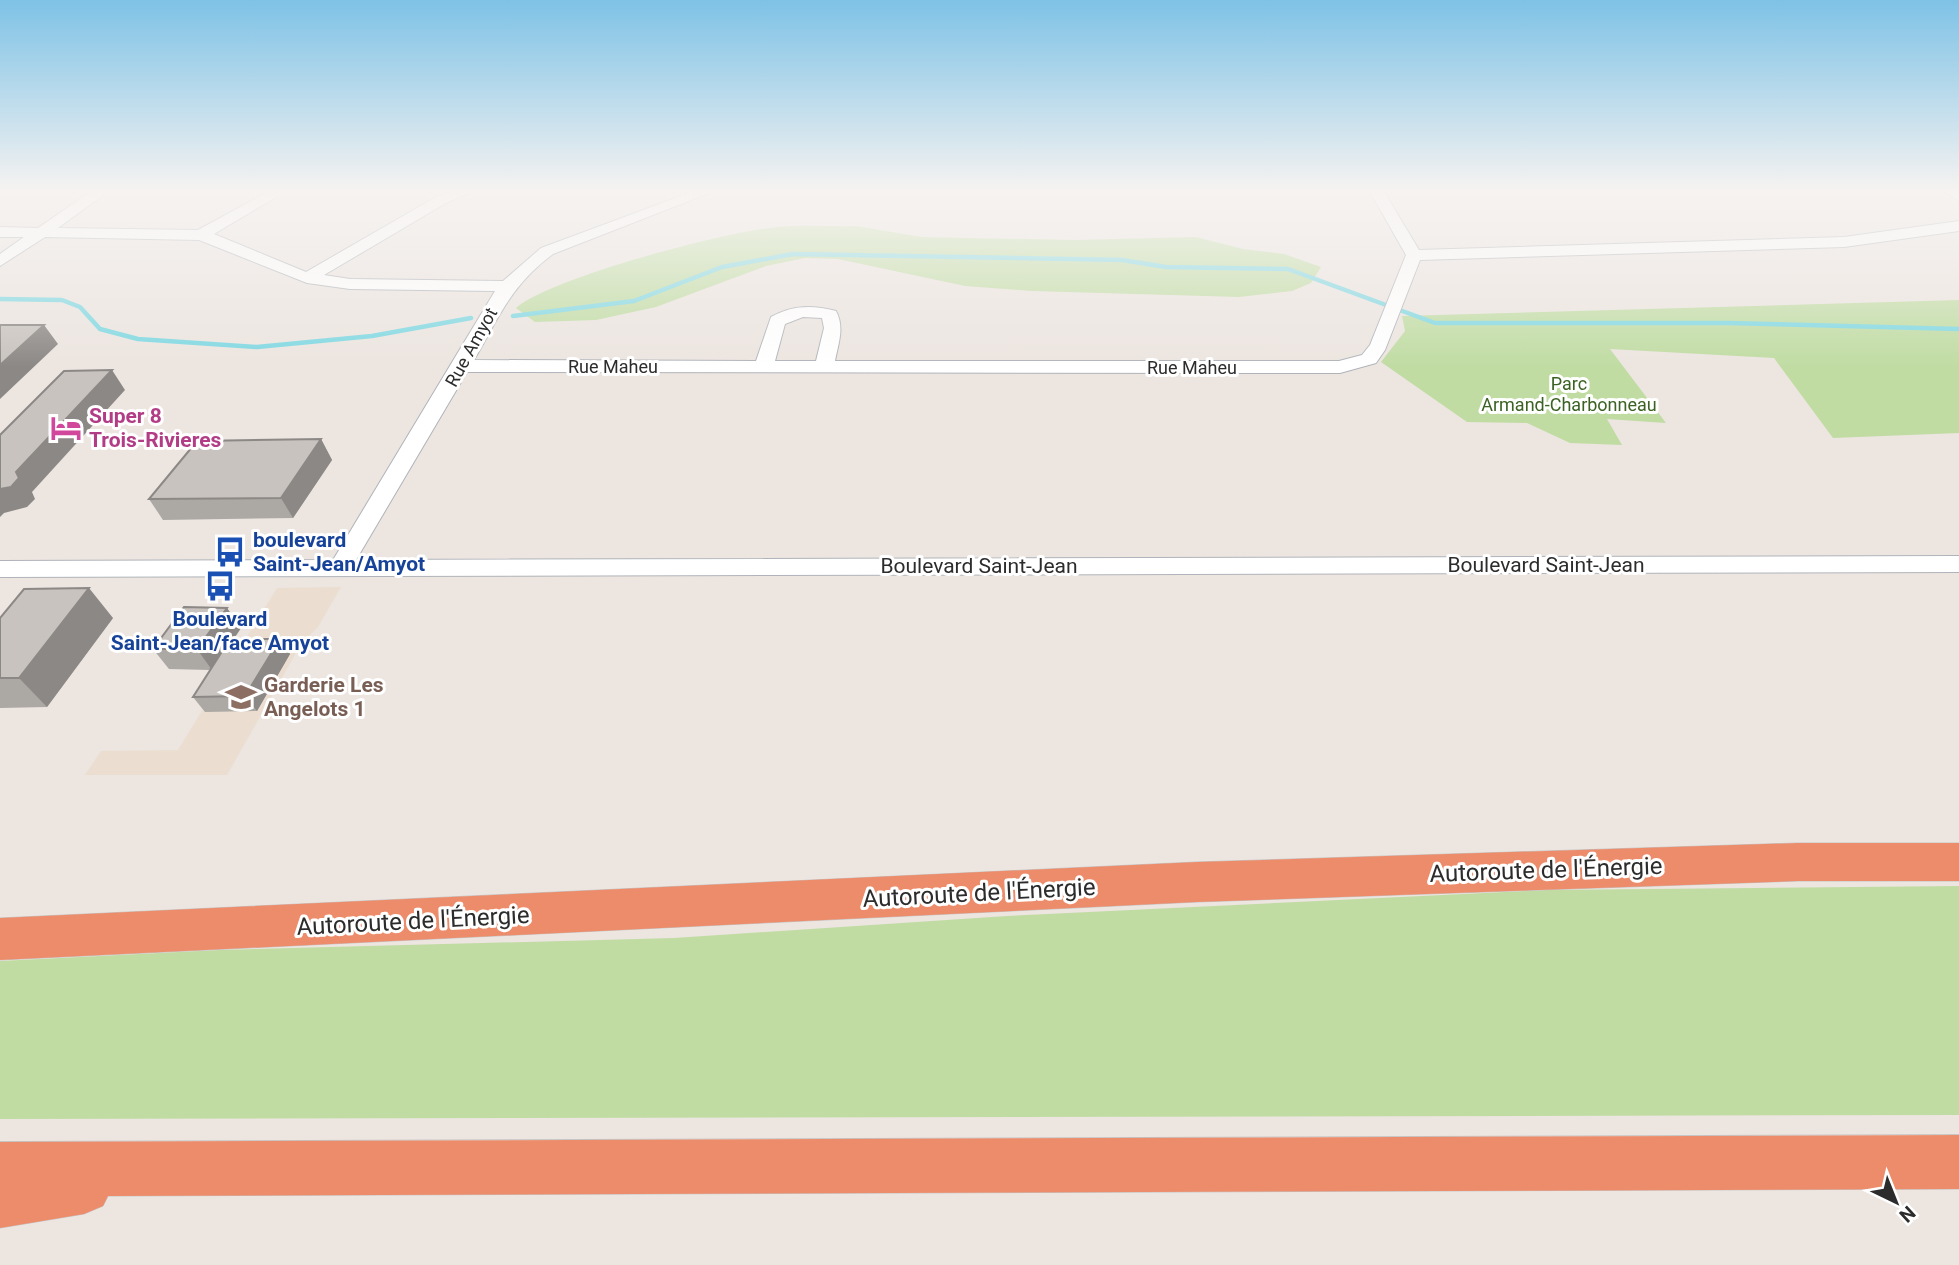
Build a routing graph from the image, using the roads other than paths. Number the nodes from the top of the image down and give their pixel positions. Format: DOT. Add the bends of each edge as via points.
graph roads {
  1 [pos="16,249"];
  2 [pos="236,249"];
  3 [pos="357,249"];
  4 [pos="552,249"];
  5 [pos="1411,249"];
  6 [pos="1611,249"];
  7 [pos="1414,255"];
  8 [pos="0,261"];
  9 [pos="307,278"];
  10 [pos="505,286"];
  11 [pos="461,366"];
  12 [pos="764,366"];
  13 [pos="824,366"];
  14 [pos="1959,564"];
  15 [pos="340,568"];
  16 [pos="0,569"];
  17 [pos="1959,862"];
  18 [pos="0,939"];
  19 [pos="1959,1162"];
  20 [pos="0,1169"];
  21 [pos="192,1170"];
  22 [pos="0,1200"];
  1 -- 8 [label="street"];
  2 -- 9 [label="street"];
  3 -- 9 [label="street"];
  4 -- 10 [label="street, Rue Amyot" via="524,266"];
  5 -- 7 [label="street"];
  6 -- 7 [label="street"];
  7 -- 13 [label="street, Rue Maheu" via="1379,346 1369,359 1340,367"];
  9 -- 10 [label="street" via="350,284"];
  10 -- 11 [label="street, Rue Amyot"];
  11 -- 12 [label="street, Rue Maheu"];
  11 -- 15 [label="street, Rue Amyot"];
  12 -- 13 [label="street, Rue Maheu"];
  12 -- 13 [label="street" via="777,321 792,312 813,310 830,315 833,328"];
  14 -- 15 [label="street, Boulevard Saint-Jean"];
  15 -- 16 [label="street, Boulevard Saint-Jean"];
  17 -- 18 [label="highway, Autoroute de l'Énergie" via="1797,862 1197,882"];
  19 -- 21 [label="highway"];
  20 -- 21 [label="highway"];
  21 -- 22 [label="highway"];
}
